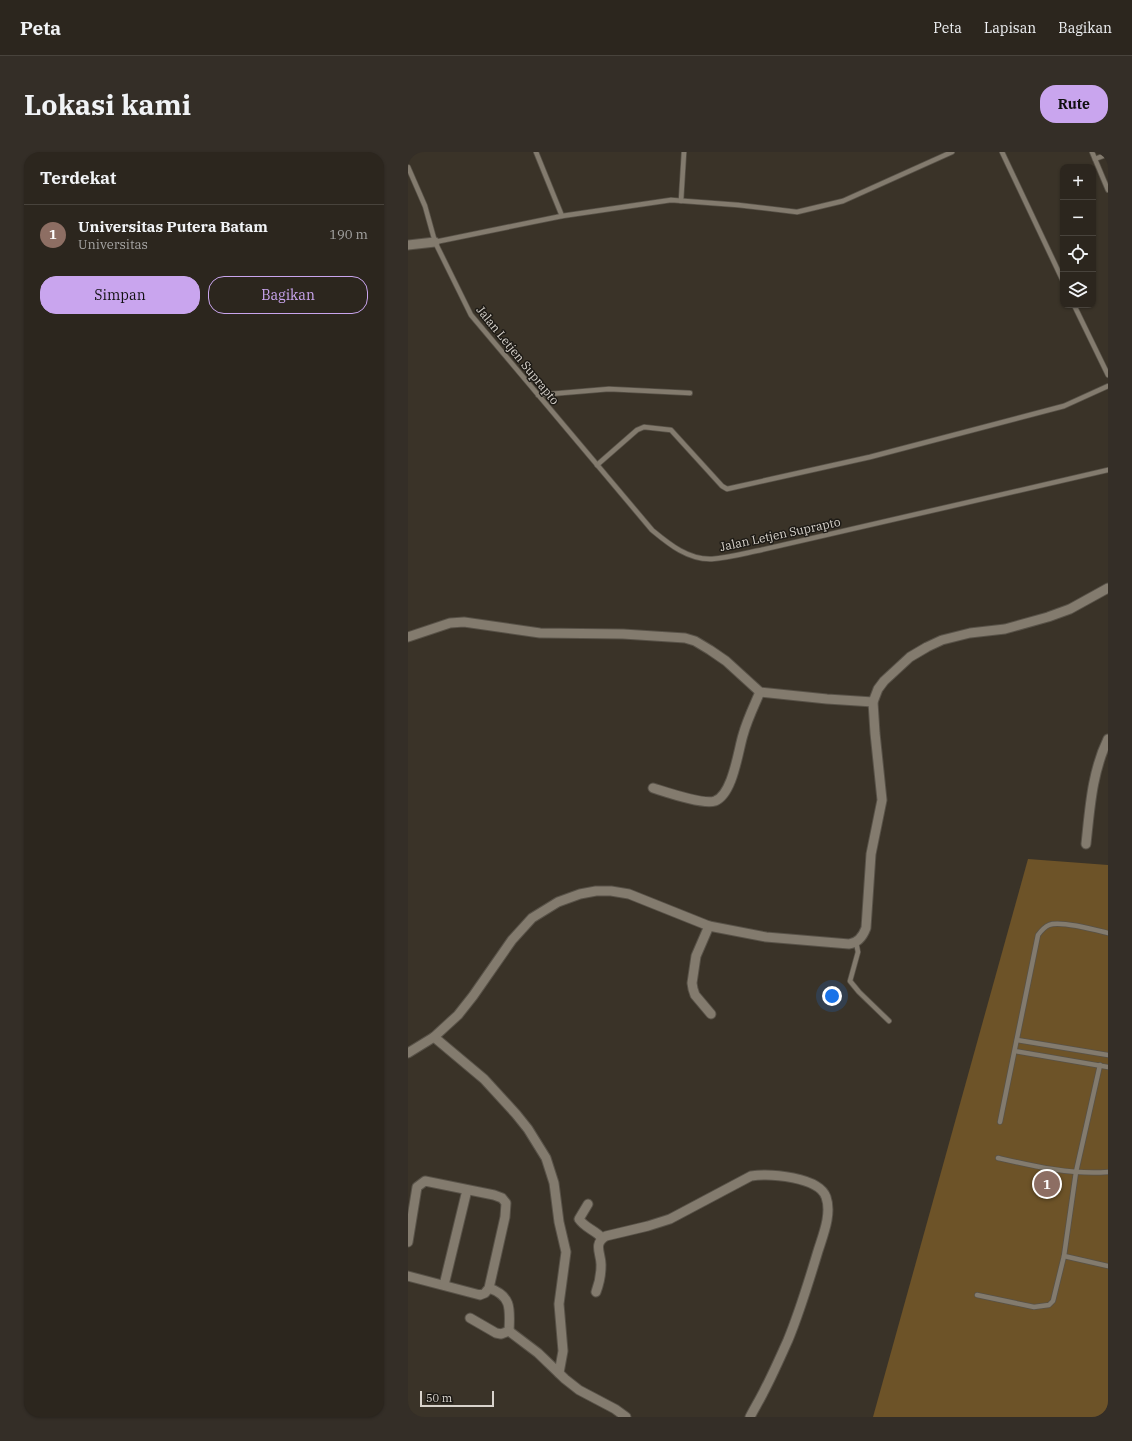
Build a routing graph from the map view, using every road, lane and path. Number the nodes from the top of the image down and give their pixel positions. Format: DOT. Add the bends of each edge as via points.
graph roads {
  1 [pos="536,152"];
  2 [pos="684,152"];
  3 [pos="952,152"];
  4 [pos="1002,152"];
  5 [pos="1092,152"];
  6 [pos="1108,154"];
  7 [pos="1095,159"];
  8 [pos="408,167"];
  9 [pos="1108,190"];
  10 [pos="681,201"];
  11 [pos="562,216"];
  12 [pos="435,242"];
  13 [pos="408,245"];
  14 [pos="1060,275"];
  15 [pos="1075,308"];
  16 [pos="1108,375"];
  17 [pos="1108,386"];
  18 [pos="690,393"];
  19 [pos="538,395"];
  20 [pos="597,465"];
  21 [pos="1108,470"];
  22 [pos="1108,588"];
  23 [pos="408,637"];
  24 [pos="760,692"];
  25 [pos="873,702"];
  26 [pos="1108,739"];
  27 [pos="653,788"];
  28 [pos="1086,844"];
  29 [pos="709,926"];
  30 [pos="1108,933"];
  31 [pos="856,942"];
  32 [pos="711,1014"];
  33 [pos="889,1021"];
  34 [pos="434,1037"];
  35 [pos="1017,1040"];
  36 [pos="1015,1051"];
  37 [pos="408,1053"];
  38 [pos="1108,1055"];
  39 [pos="1100,1065"];
  40 [pos="1108,1067"];
  41 [pos="1000,1122"];
  42 [pos="998,1158"];
  43 [pos="1076,1172"];
  44 [pos="1108,1172"];
  45 [pos="467,1190"];
  46 [pos="588,1204"];
  47 [pos="602,1238"];
  48 [pos="408,1242"];
  49 [pos="1064,1256"];
  50 [pos="1108,1266"];
  51 [pos="408,1276"];
  52 [pos="444,1285"];
  53 [pos="489,1288"];
  54 [pos="596,1292"];
  55 [pos="977,1294"];
  56 [pos="470,1318"];
  57 [pos="509,1331"];
  58 [pos="559,1373"];
  59 [pos="626,1417"];
  60 [pos="750,1417"];
  1 -- 11 [label="lane"];
  2 -- 10 [label="lane"];
  3 -- 10 [label="lane" via="843,201 797,212"];
  4 -- 14 [label="lane"];
  5 -- 7 [label="lane"];
  6 -- 7 [label="lane"];
  7 -- 9 [label="lane"];
  8 -- 12 [label="lane, Jalan Letjen Suprapto"];
  10 -- 11 [label="lane" via="671,200"];
  11 -- 12 [label="lane"];
  12 -- 13 [label="street"];
  12 -- 19 [label="lane, Jalan Letjen Suprapto" via="471,315"];
  15 -- 16 [label="lane"];
  17 -- 20 [label="lane" via="1064,406 870,457 727,489 671,430 644,426"];
  18 -- 19 [label="lane" via="609,389"];
  19 -- 20 [label="lane, Jalan Letjen Suprapto"];
  20 -- 21 [label="lane, Jalan Letjen Suprapto" via="652,530 669,544 681,552 712,559"];
  22 -- 25 [label="street" via="1048,618 970,633 942,640 927,647 910,657 884,681"];
  23 -- 24 [label="street" via="450,623 464,622 540,633 685,638 701,644 726,661"];
  24 -- 25 [label="street"];
  24 -- 27 [label="street" via="751,710 728,788 720,798 715,801 703,801"];
  25 -- 31 [label="street" via="882,800 871,854 866,928"];
  26 -- 28 [label="street" via="1095,773"];
  29 -- 31 [label="street" via="766,937 849,944"];
  29 -- 32 [label="street" via="696,956 692,983 695,995"];
  29 -- 34 [label="street" via="629,894 612,891 580,894 558,902 541,911 522,927 458,1015"];
  30 -- 35 [label="lane" via="1060,923 1050,924 1043,929 1038,935"];
  31 -- 33 [label="lane" via="858,952 850,981"];
  34 -- 37 [label="street"];
  34 -- 58 [label="street" via="484,1079 528,1129 546,1158 554,1183 566,1252 558,1304 563,1351"];
  35 -- 36 [label="lane"];
  35 -- 38 [label="lane"];
  36 -- 39 [label="lane"];
  36 -- 41 [label="lane"];
  39 -- 40 [label="lane"];
  39 -- 43 [label="lane"];
  42 -- 43 [label="lane"];
  43 -- 44 [label="lane"];
  43 -- 49 [label="lane"];
  45 -- 48 [label="street" via="425,1181 417,1187"];
  45 -- 52 [label="street"];
  45 -- 53 [label="street" via="494,1195 506,1202"];
  46 -- 47 [label="street" via="578,1219"];
  47 -- 54 [label="street" via="598,1251 601,1265"];
  47 -- 60 [label="street" via="670,1219 751,1176 764,1174 793,1178 813,1184 822,1190 828,1208 824,1234 810,1280 788,1340"];
  49 -- 50 [label="lane"];
  49 -- 55 [label="lane" via="1053,1301 1049,1305 1034,1307"];
  51 -- 52 [label="street"];
  52 -- 53 [label="street" via="480,1295"];
  53 -- 57 [label="street" via="503,1295 509,1305"];
  56 -- 57 [label="street" via="496,1333"];
  57 -- 58 [label="street"];
  58 -- 59 [label="street" via="579,1390"];
}
